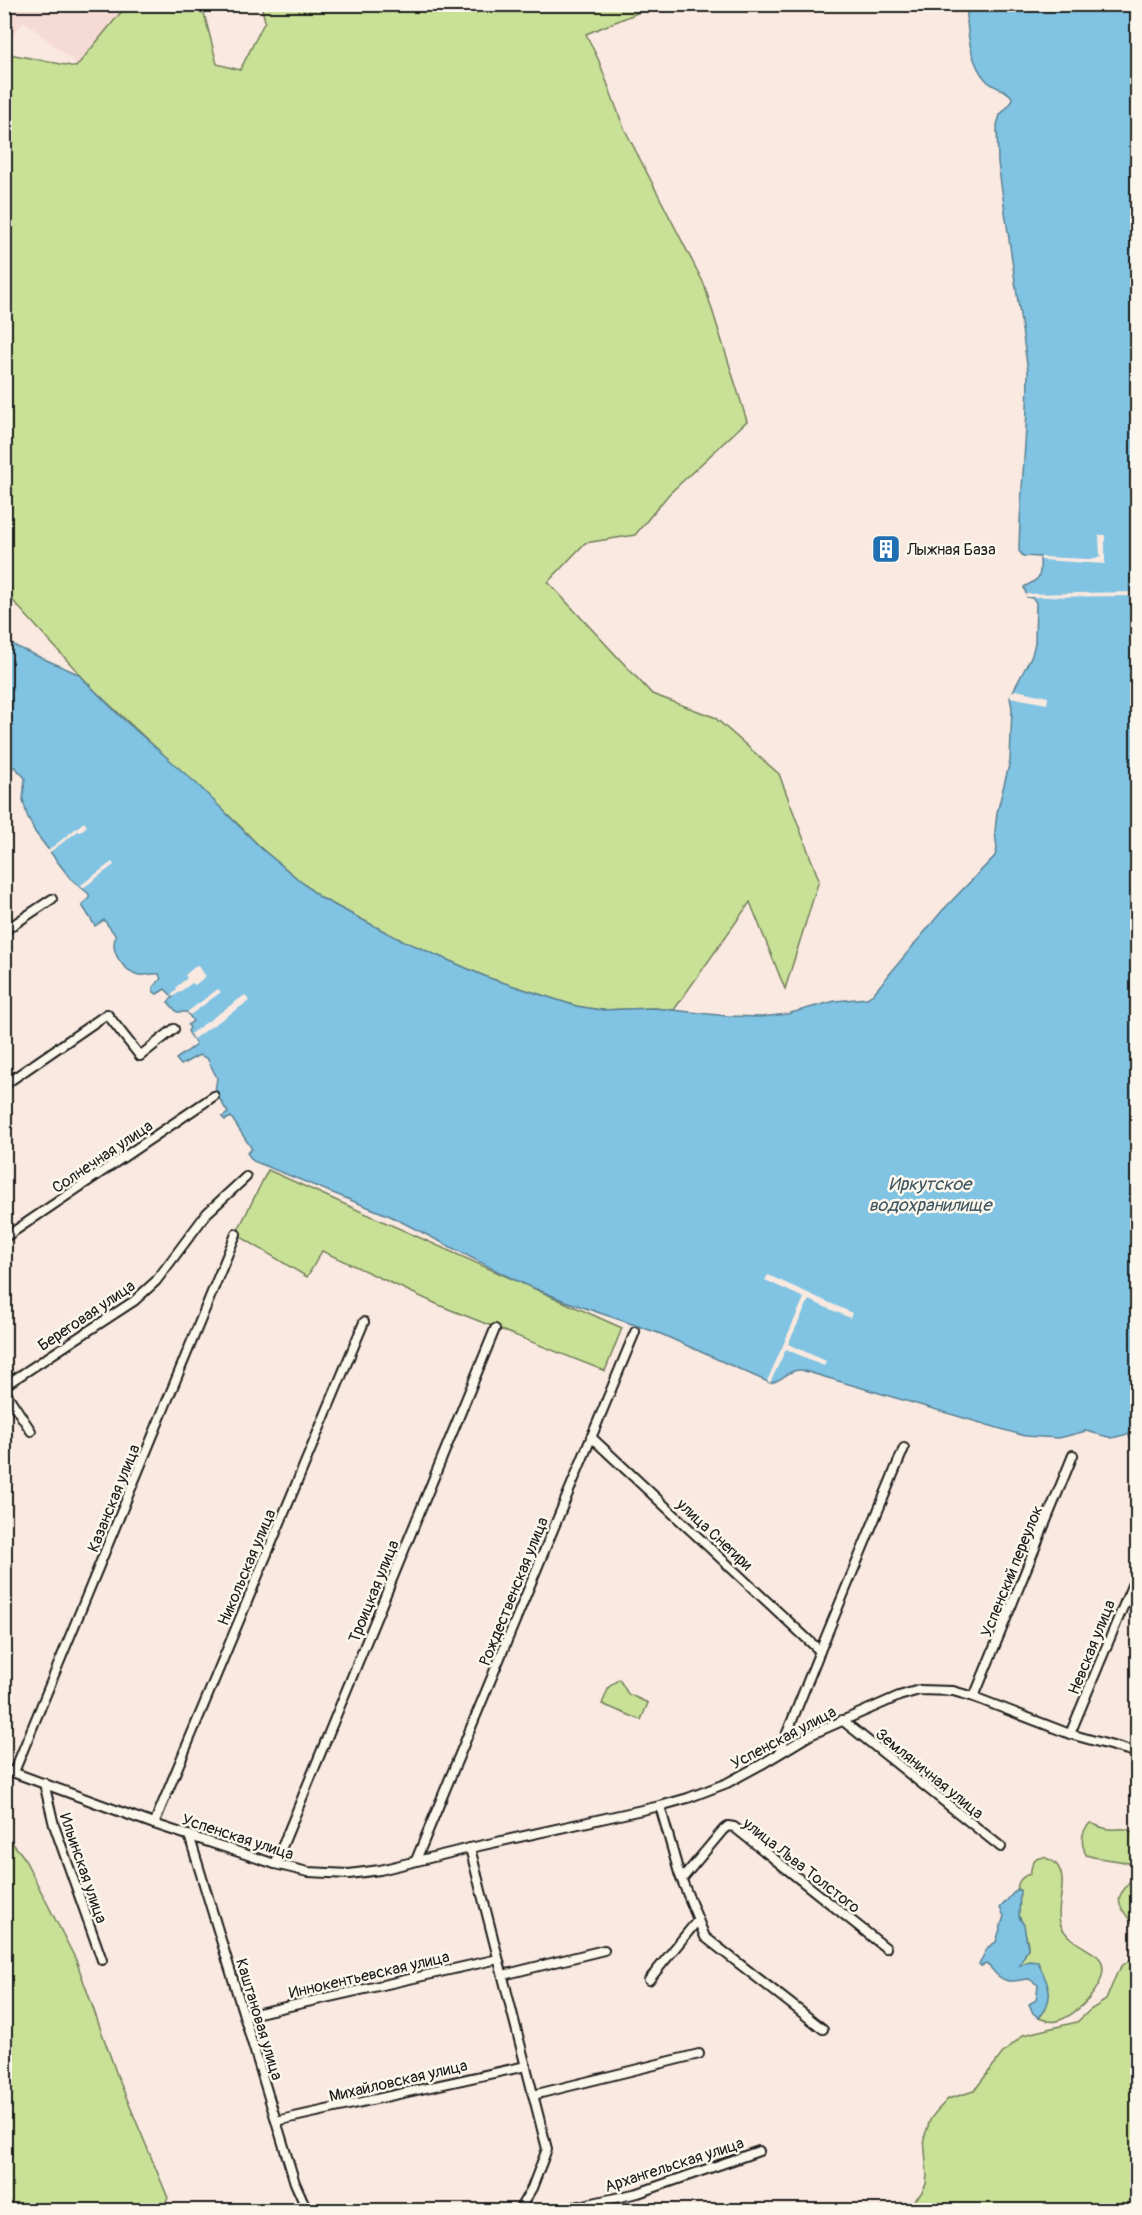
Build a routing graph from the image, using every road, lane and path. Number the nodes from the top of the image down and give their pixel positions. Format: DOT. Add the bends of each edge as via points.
graph roads {
  1 [pos="52,899"];
  2 [pos="4,931"];
  3 [pos="174,1029"];
  4 [pos="4,1084"];
  5 [pos="214,1096"];
  6 [pos="246,1177"];
  7 [pos="236,1234"];
  8 [pos="4,1238"];
  9 [pos="363,1322"];
  10 [pos="495,1329"];
  11 [pos="635,1332"];
  12 [pos="4,1388"];
  13 [pos="31,1431"];
  14 [pos="591,1437"];
  15 [pos="904,1448"];
  16 [pos="1073,1455"];
  17 [pos="1137,1571"];
  18 [pos="820,1651"];
  19 [pos="974,1697"];
  20 [pos="842,1720"];
  21 [pos="1070,1734"];
  22 [pos="779,1753"];
  23 [pos="1137,1754"];
  24 [pos="4,1768"];
  25 [pos="14,1772"];
  26 [pos="44,1783"];
  27 [pos="660,1806"];
  28 [pos="154,1824"];
  29 [pos="189,1835"];
  30 [pos="1000,1847"];
  31 [pos="470,1848"];
  32 [pos="416,1860"];
  33 [pos="275,1864"];
  34 [pos="682,1879"];
  35 [pos="697,1922"];
  36 [pos="886,1948"];
  37 [pos="604,1950"];
  38 [pos="498,1959"];
  39 [pos="102,1960"];
  40 [pos="503,1975"];
  41 [pos="650,1980"];
  42 [pos="245,2016"];
  43 [pos="823,2029"];
  44 [pos="699,2054"];
  45 [pos="526,2066"];
  46 [pos="533,2095"];
  47 [pos="276,2121"];
  48 [pos="759,2151"];
  49 [pos="308,2211"];
  50 [pos="519,2211"];
  51 [pos="561,2211"];
  1 -- 2 [label="street"];
  3 -- 4 [label="street" via="140,1056 107,1014"];
  5 -- 8 [label="street, Солнечная улица"];
  6 -- 12 [label="street, Береговая улица" via="207,1213 156,1281 134,1301"];
  7 -- 25 [label="street, Казанская улица"];
  9 -- 28 [label="street, Никольская улица"];
  10 -- 33 [label="street, Троицкая улица"];
  11 -- 14 [label="street, Рождественская улица"];
  12 -- 13 [label="street"];
  14 -- 18 [label="street, улица Снегири"];
  14 -- 32 [label="street, Рождественская улица"];
  15 -- 18 [label="street"];
  16 -- 19 [label="street, Успенский переулок"];
  17 -- 21 [label="street, Невская улица"];
  18 -- 22 [label="street"];
  19 -- 20 [label="street, Успенская улица" via="953,1691 919,1690"];
  19 -- 21 [label="street, Успенская улица"];
  20 -- 22 [label="street, Успенская улица"];
  20 -- 30 [label="street, Земляничная улица"];
  21 -- 23 [label="street, Успенская улица"];
  22 -- 27 [label="street, Успенская улица" via="727,1783"];
  24 -- 25 [label="street, Успенская улица"];
  25 -- 26 [label="street, Успенская улица"];
  26 -- 28 [label="street, Успенская улица"];
  26 -- 39 [label="street, Ильинская улица" via="54,1825"];
  27 -- 31 [label="street, Успенская улица"];
  27 -- 34 [label="street"];
  28 -- 29 [label="street, Успенская улица"];
  29 -- 33 [label="street, Успенская улица"];
  29 -- 42 [label="street, Каштановая улица"];
  31 -- 32 [label="street, Успенская улица"];
  31 -- 38 [label="street"];
  32 -- 33 [label="street, Успенская улица" via="349,1874 308,1872"];
  34 -- 35 [label="street"];
  34 -- 36 [label="street, улица Льва Толстого" via="723,1830 734,1827"];
  35 -- 41 [label="street"];
  35 -- 43 [label="street" via="705,1937"];
  37 -- 40 [label="street"];
  38 -- 40 [label="street"];
  38 -- 42 [label="street, Иннокентьевская улица"];
  40 -- 45 [label="street"];
  42 -- 47 [label="street, Каштановая улица"];
  44 -- 46 [label="street"];
  45 -- 46 [label="street"];
  45 -- 47 [label="street, Михайловская улица"];
  46 -- 50 [label="street" via="547,2149"];
  47 -- 49 [label="street, Каштановая улица"];
  48 -- 51 [label="street, Архангельская улица" via="647,2190"];
}
